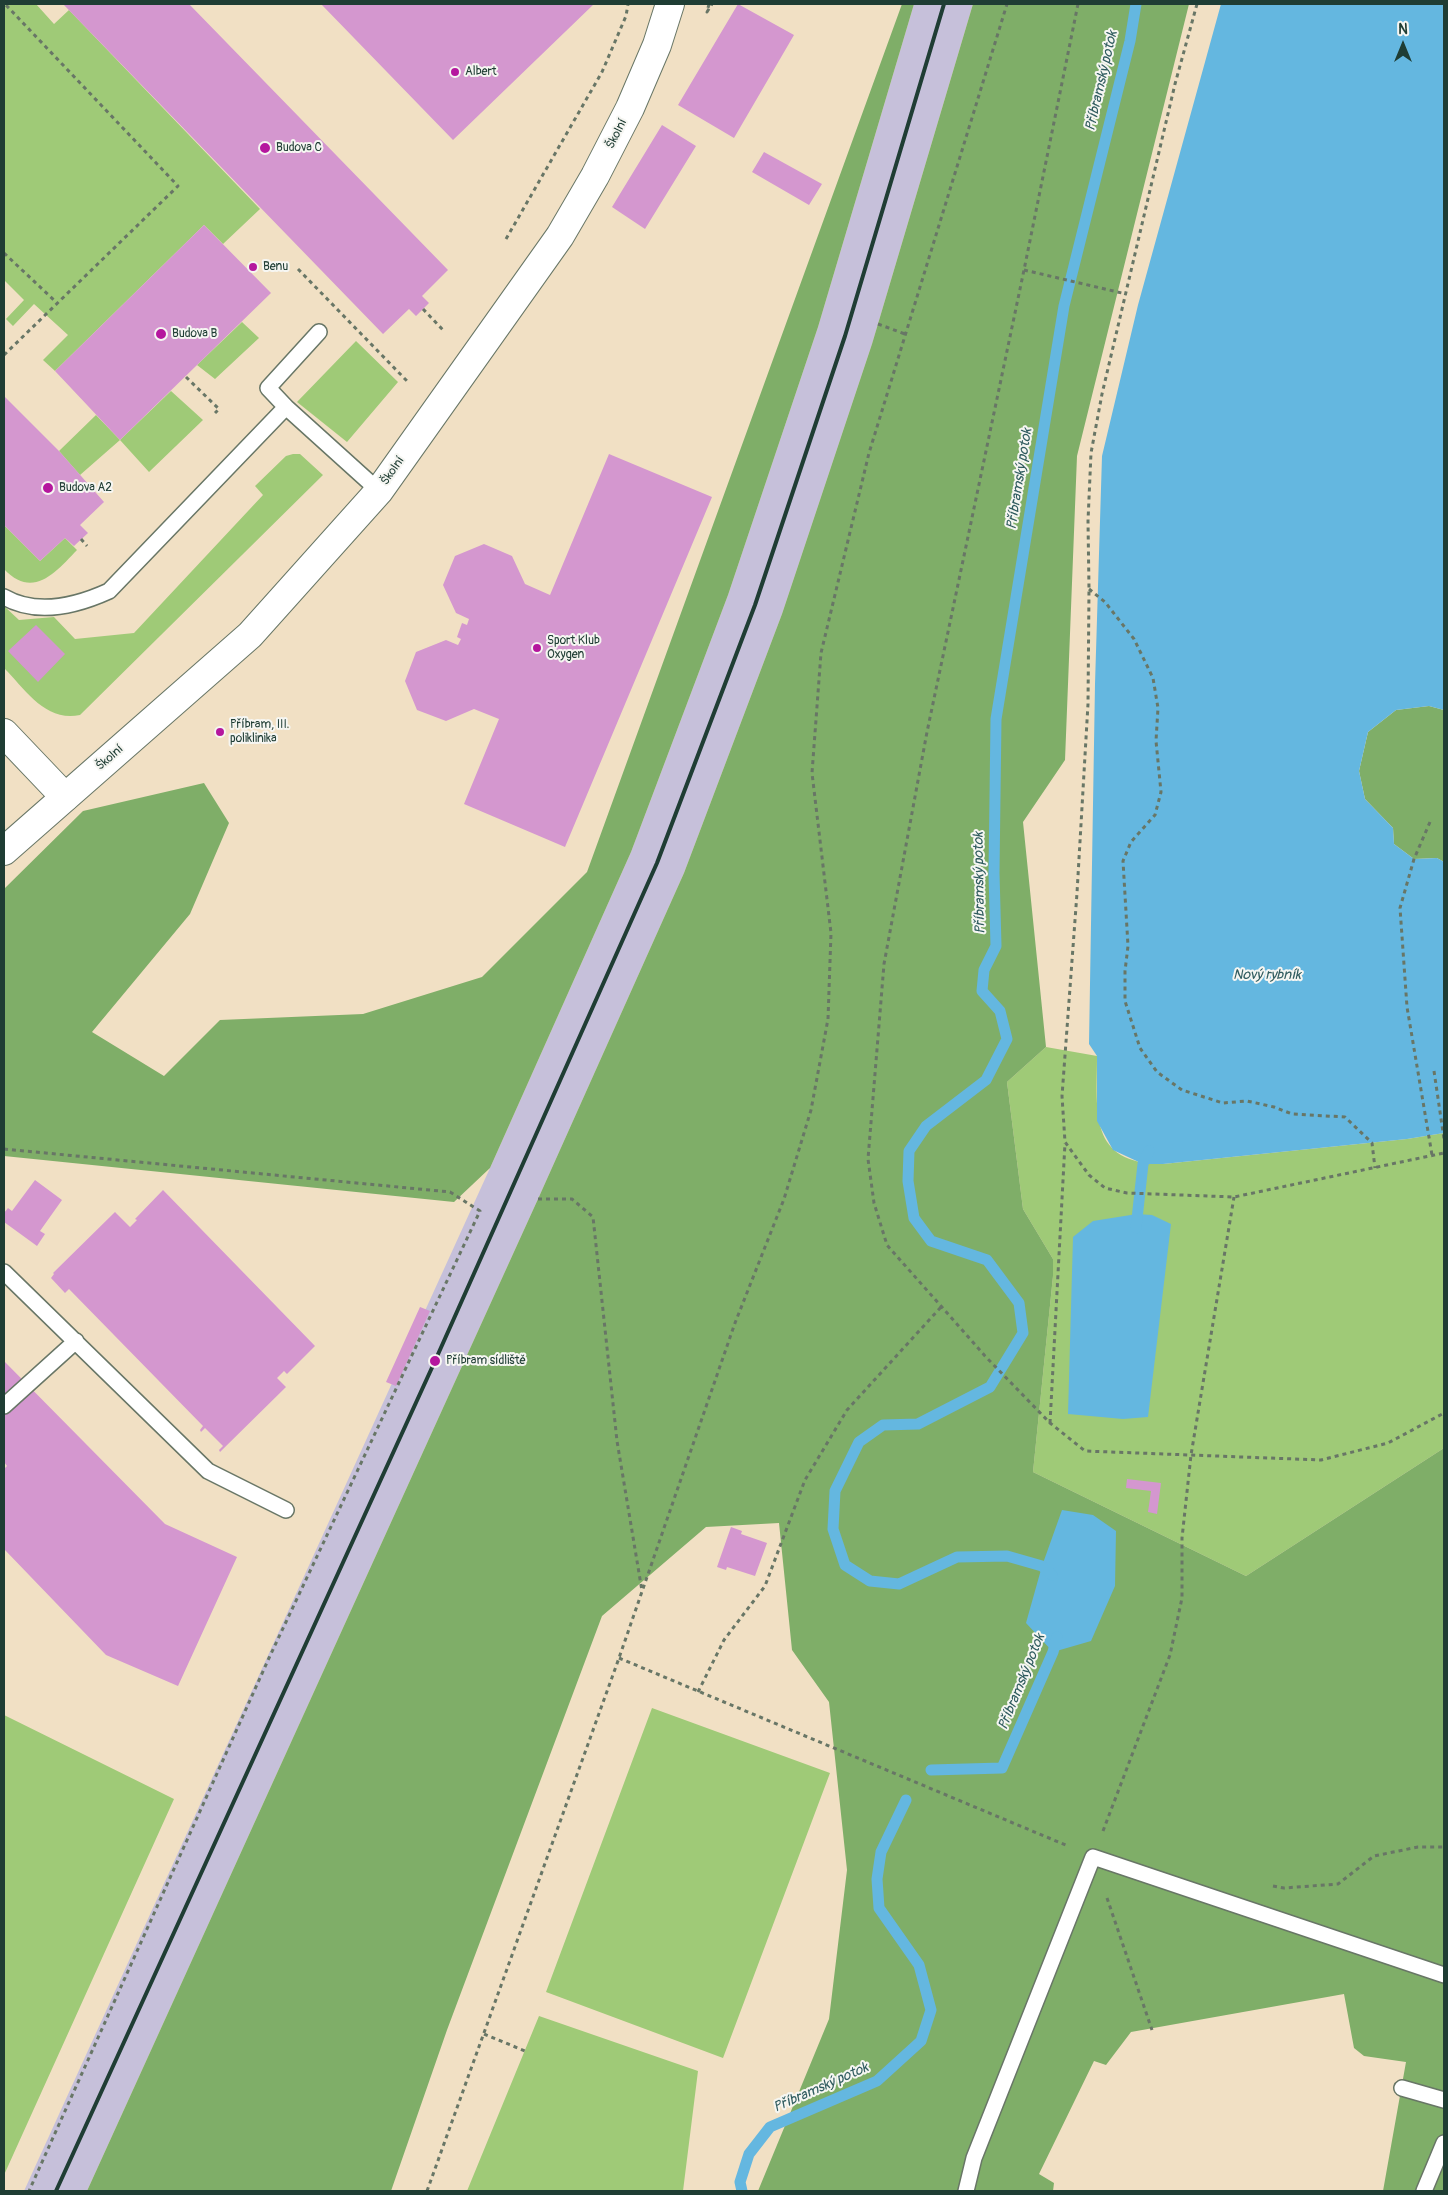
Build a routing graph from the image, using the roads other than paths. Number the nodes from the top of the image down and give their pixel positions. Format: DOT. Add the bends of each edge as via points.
graph roads {
  1 [pos="670,4"];
  2 [pos="319,332"];
  3 [pos="286,406"];
  4 [pos="379,491"];
  5 [pos="4,597"];
  6 [pos="4,733"];
  7 [pos="65,798"];
  8 [pos="4,851"];
  9 [pos="4,1272"];
  10 [pos="76,1341"];
  11 [pos="4,1406"];
  12 [pos="286,1510"];
  13 [pos="1444,1975"];
  14 [pos="1402,2088"];
  15 [pos="1444,2100"];
  16 [pos="1444,2143"];
  17 [pos="966,2191"];
  18 [pos="1424,2191"];
  1 -- 4 [label="street, Školní" via="657,45 630,108 560,236"];
  2 -- 3 [label="lane" via="268,388"];
  3 -- 4 [label="lane"];
  3 -- 5 [label="lane" via="109,591 85,601 35,608 16,604"];
  4 -- 7 [label="street, Školní" via="250,635"];
  6 -- 7 [label="street"];
  7 -- 8 [label="street, Školní"];
  9 -- 10 [label="lane"];
  10 -- 11 [label="lane"];
  10 -- 12 [label="lane" via="208,1471"];
  13 -- 17 [label="lane" via="1093,1856 974,2158"];
  14 -- 15 [label="lane"];
  16 -- 18 [label="lane"];
}
